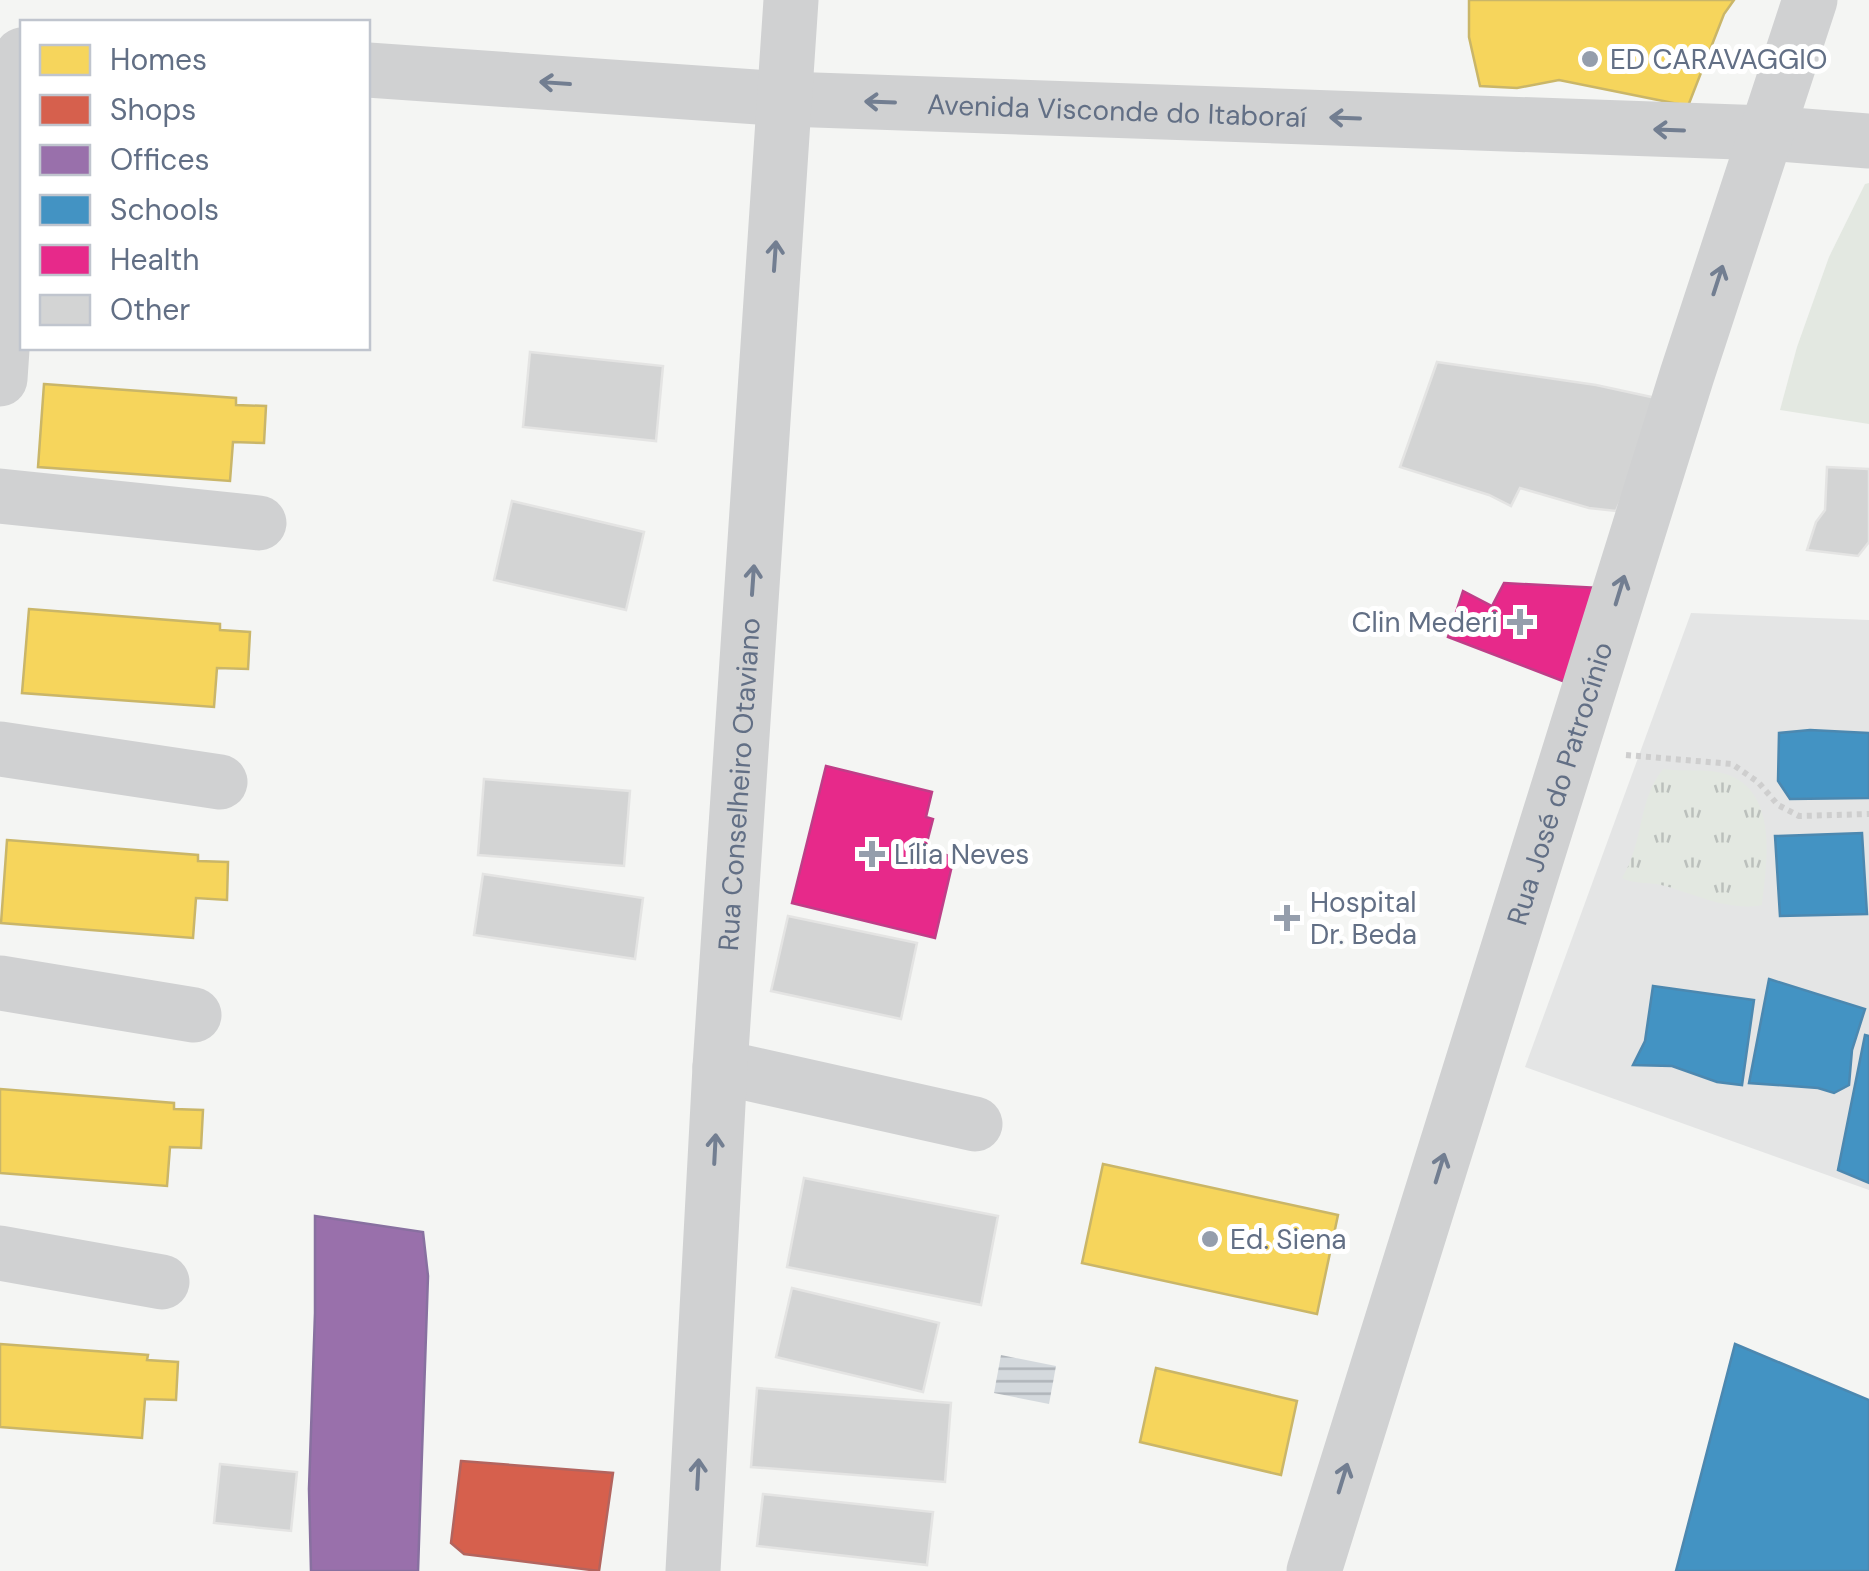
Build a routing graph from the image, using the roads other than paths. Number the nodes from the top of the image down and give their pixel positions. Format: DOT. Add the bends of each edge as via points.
graph roads {
  1 [pos="790,0"];
  2 [pos="1810,0"];
  3 [pos="370,70"];
  4 [pos="20,85"];
  5 [pos="786,99"];
  6 [pos="1767,134"];
  7 [pos="1869,141"];
  8 [pos="0,380"];
  9 [pos="0,496"];
  10 [pos="259,523"];
  11 [pos="0,750"];
  12 [pos="220,782"];
  13 [pos="0,982"];
  14 [pos="194,1015"];
  15 [pos="720,1067"];
  16 [pos="975,1124"];
  17 [pos="0,1253"];
  18 [pos="162,1282"];
  19 [pos="693,1571"];
  20 [pos="1314,1571"];
  1 -- 5 [label="street, Rua Conselheiro Otaviano"];
  2 -- 6 [label="street, Rua José do Patrocínio"];
  5 -- 3 [label="street, Avenida Visconde do Itaboraí, one-way"];
  4 -- 8 [label="street"];
  6 -- 5 [label="street, Avenida Visconde do Itaboraí, one-way"];
  15 -- 5 [label="street, Rua Conselheiro Otaviano, one-way"];
  6 -- 7 [label="street, Avenida Visconde do Itaboraí"];
  20 -- 6 [label="street, Rua José do Patrocínio, one-way"];
  9 -- 10 [label="street"];
  11 -- 12 [label="street"];
  13 -- 14 [label="street"];
  15 -- 16 [label="street"];
  19 -- 15 [label="street, Rua Conselheiro Otaviano, one-way"];
  17 -- 18 [label="street"];
}
